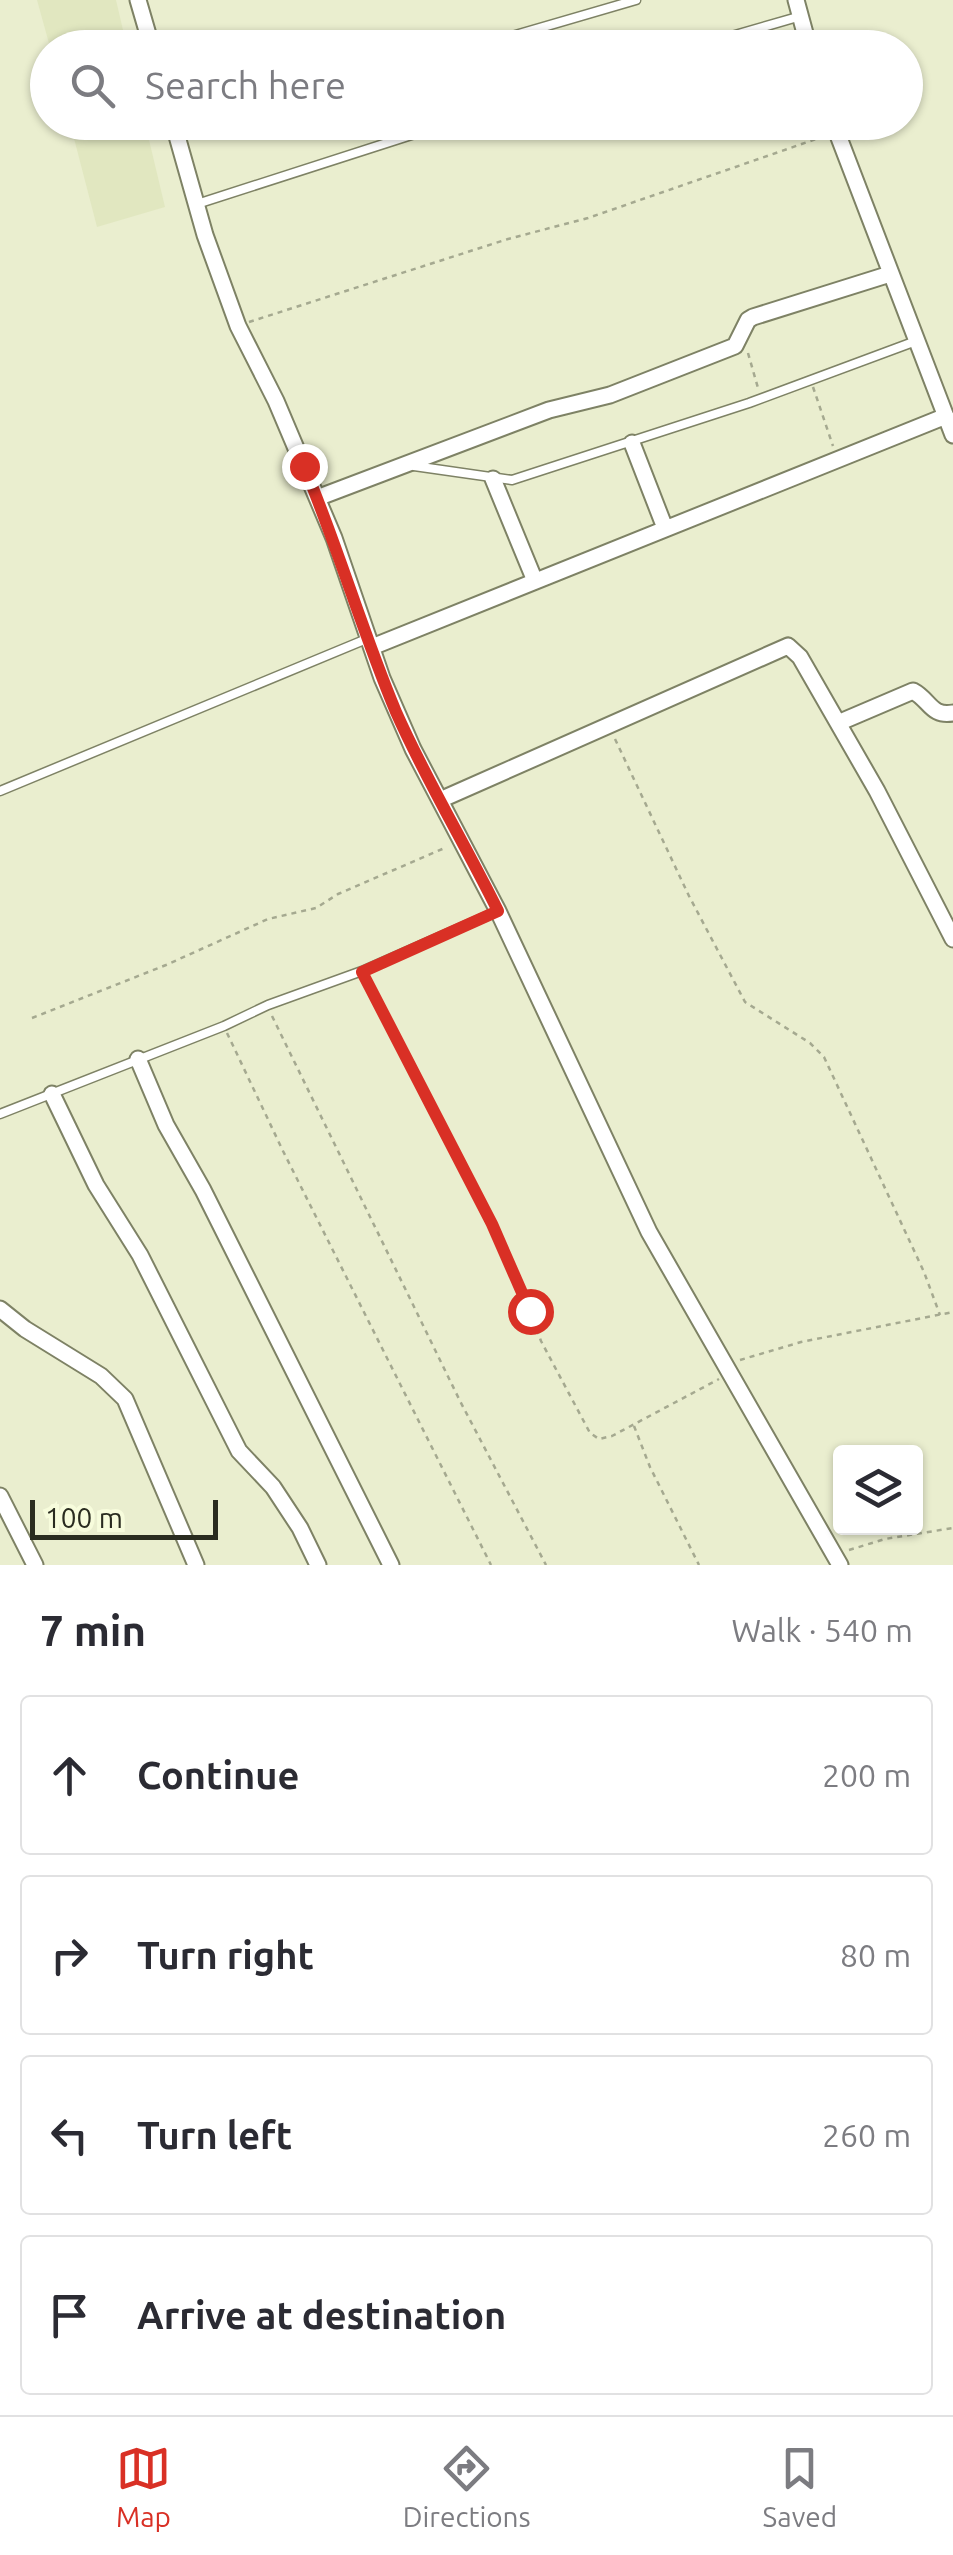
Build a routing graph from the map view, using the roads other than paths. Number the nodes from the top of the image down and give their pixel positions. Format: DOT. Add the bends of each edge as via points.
graph roads {
  1 [pos="138,0"];
  2 [pos="636,0"];
  3 [pos="798,8"];
  4 [pos="147,30"];
  5 [pos="534,30"];
  6 [pos="739,30"];
  7 [pos="178,140"];
  8 [pos="396,140"];
  9 [pos="840,140"];
  10 [pos="197,204"];
  11 [pos="890,274"];
  12 [pos="916,340"];
  13 [pos="946,416"];
  14 [pos="953,435"];
  15 [pos="632,443"];
  16 [pos="404,465"];
  17 [pos="492,479"];
  18 [pos="318,498"];
  19 [pos="665,528"];
  20 [pos="534,581"];
  21 [pos="370,643"];
  22 [pos="953,714"];
  23 [pos="838,723"];
  24 [pos="0,791"];
  25 [pos="440,800"];
  26 [pos="498,911"];
  27 [pos="953,939"];
  28 [pos="138,1060"];
  29 [pos="52,1094"];
  30 [pos="0,1114"];
  31 [pos="0,1308"];
  32 [pos="0,1496"];
  33 [pos="837,1560"];
  34 [pos="34,1565"];
  35 [pos="196,1565"];
  36 [pos="318,1565"];
  37 [pos="391,1565"];
  1 -- 4 [label="street"];
  2 -- 5 [label="lane"];
  3 -- 6 [label="lane"];
  7 -- 10 [label="street"];
  8 -- 10 [label="lane"];
  9 -- 11 [label="street"];
  10 -- 18 [label="street" via="238,326"];
  11 -- 12 [label="street"];
  11 -- 16 [label="street" via="753,317 735,346"];
  12 -- 13 [label="street"];
  12 -- 15 [label="lane"];
  13 -- 14 [label="street"];
  13 -- 19 [label="street"];
  15 -- 17 [label="lane" via="512,480"];
  15 -- 19 [label="street"];
  16 -- 17 [label="lane"];
  16 -- 18 [label="street"];
  17 -- 20 [label="street"];
  18 -- 21 [label="street"];
  19 -- 20 [label="street"];
  20 -- 21 [label="street"];
  21 -- 24 [label="lane"];
  21 -- 25 [label="street"];
  22 -- 23 [label="street" via="939,714 913,692"];
  23 -- 25 [label="street" via="788,646"];
  23 -- 27 [label="street"];
  25 -- 26 [label="street"];
  26 -- 28 [label="lane"];
  26 -- 33 [label="street" via="649,1232"];
  28 -- 29 [label="lane"];
  28 -- 37 [label="street"];
  29 -- 30 [label="lane"];
  29 -- 36 [label="street" via="239,1452 273,1487"];
  31 -- 35 [label="street" via="125,1399"];
  32 -- 34 [label="street"];
}
